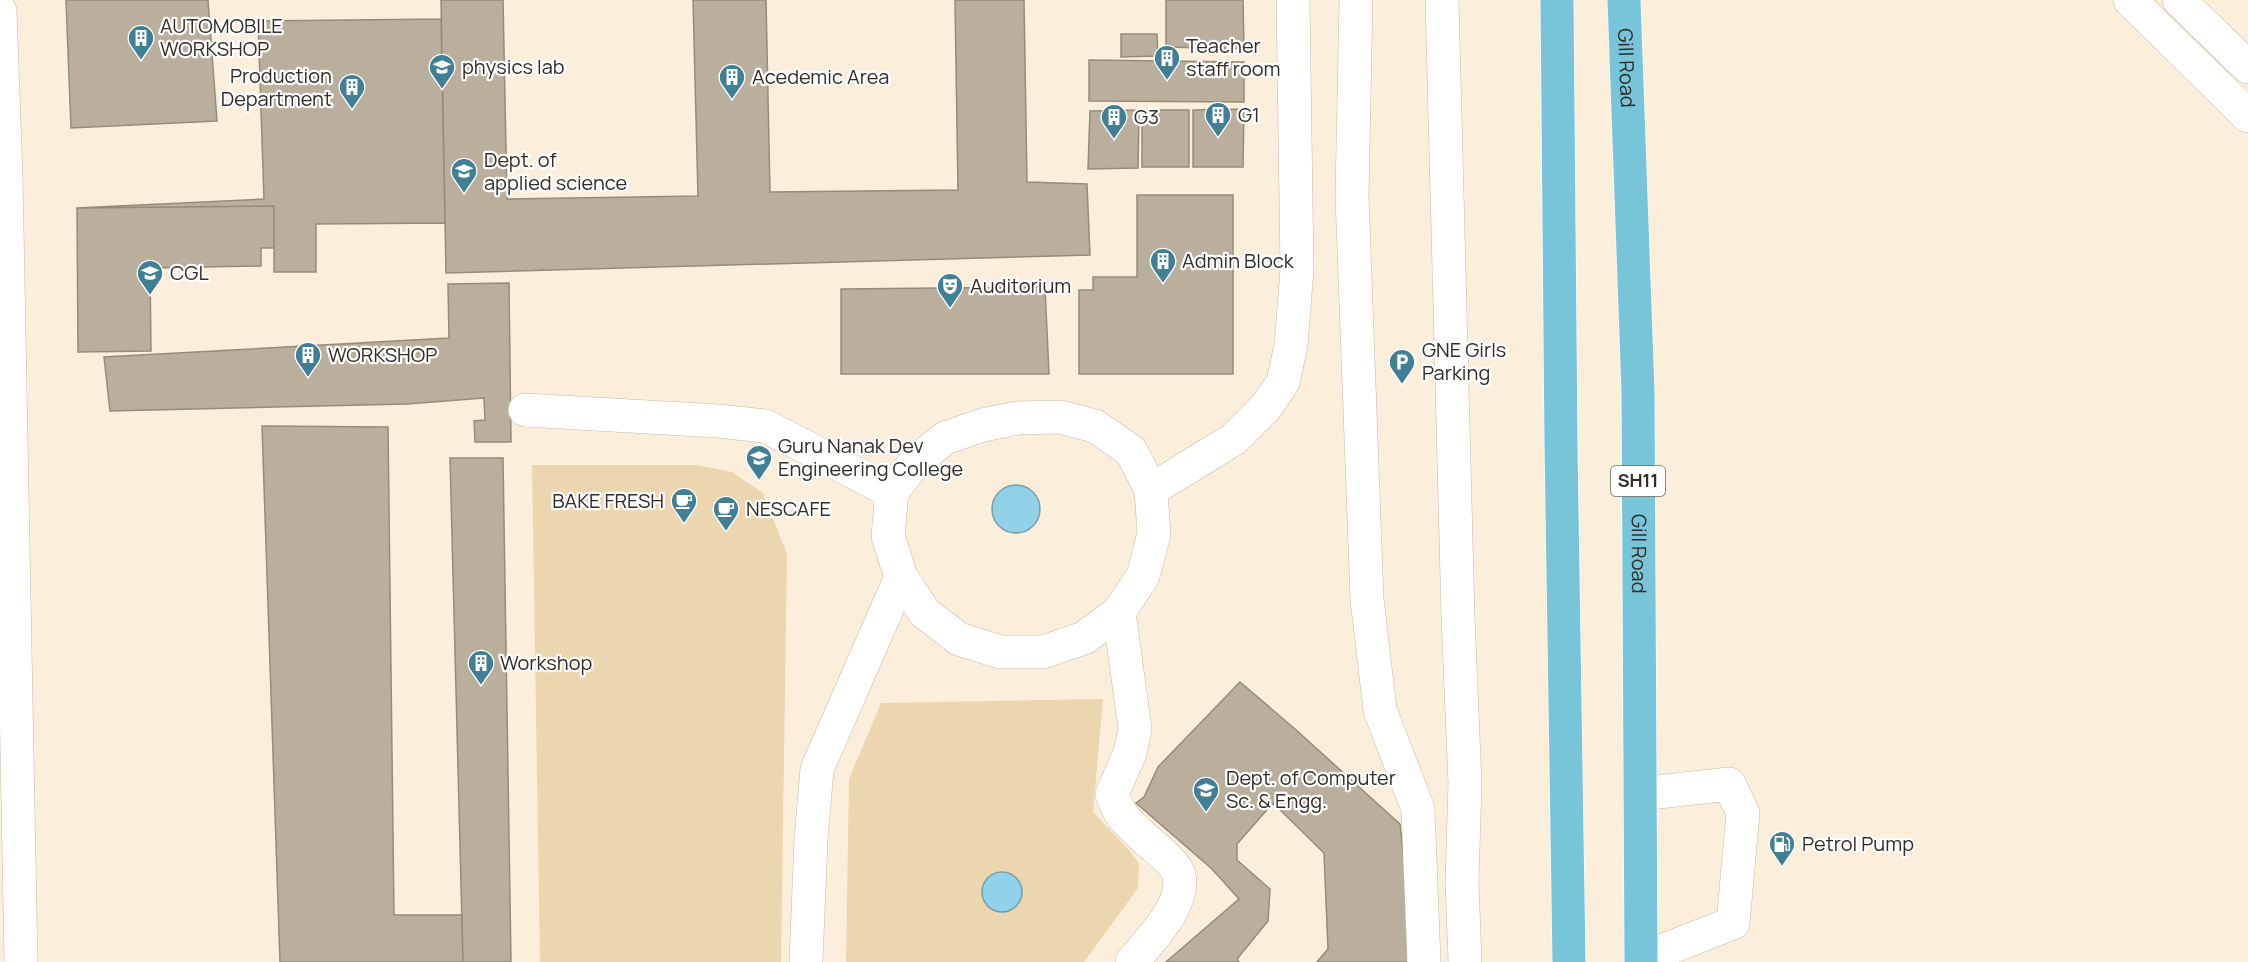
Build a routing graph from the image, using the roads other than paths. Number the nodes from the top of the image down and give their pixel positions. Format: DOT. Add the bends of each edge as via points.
graph roads {
  1 [pos="1293,0"];
  2 [pos="1356,0"];
  3 [pos="1443,0"];
  4 [pos="1557,0"];
  5 [pos="1624,0"];
  6 [pos="2130,0"];
  7 [pos="2179,0"];
  8 [pos="0,11"];
  9 [pos="2205,26"];
  10 [pos="2248,31"];
  11 [pos="2248,67"];
  12 [pos="2248,116"];
  13 [pos="525,410"];
  14 [pos="1151,490"];
  15 [pos="892,492"];
  16 [pos="901,577"];
  17 [pos="1119,612"];
  18 [pos="9,754"];
  19 [pos="1640,794"];
  20 [pos="1641,961"];
  21 [pos="21,962"];
  22 [pos="807,962"];
  23 [pos="1132,962"];
  24 [pos="1424,962"];
  25 [pos="1465,962"];
  26 [pos="1569,962"];
  1 -- 14 [label="street" via="1297,269 1291,346 1283,382 1266,407 1234,439"];
  2 -- 24 [label="street" via="1352,196 1367,599 1380,710 1418,809"];
  3 -- 25 [label="street" via="1465,783"];
  4 -- 26 [label="main road"];
  5 -- 19 [label="main road, Gill Road / SH11" via="1638,392"];
  6 -- 12 [label="street"];
  7 -- 9 [label="street"];
  8 -- 18 [label="street" via="6,176"];
  9 -- 10 [label="street"];
  9 -- 11 [label="street"];
  13 -- 15 [label="street" via="765,426"];
  14 -- 15 [label="street" via="1131,451 1095,426 1060,417 1017,418 945,438 914,464"];
  14 -- 17 [label="street" via="1154,534 1143,576"];
  15 -- 16 [label="street" via="888,536"];
  16 -- 17 [label="street" via="925,613 959,639 1000,652 1043,652 1084,638"];
  16 -- 22 [label="street" via="816,769"];
  17 -- 23 [label="street" via="1135,729 1130,753 1112,794 1118,813 1166,856 1179,874 1178,898"];
  18 -- 21 [label="street"];
  19 -- 20 [label="main road, Gill Road / SH11"];
  19 -- 20 [label="street" via="1729,784 1743,813 1733,923"];
}
